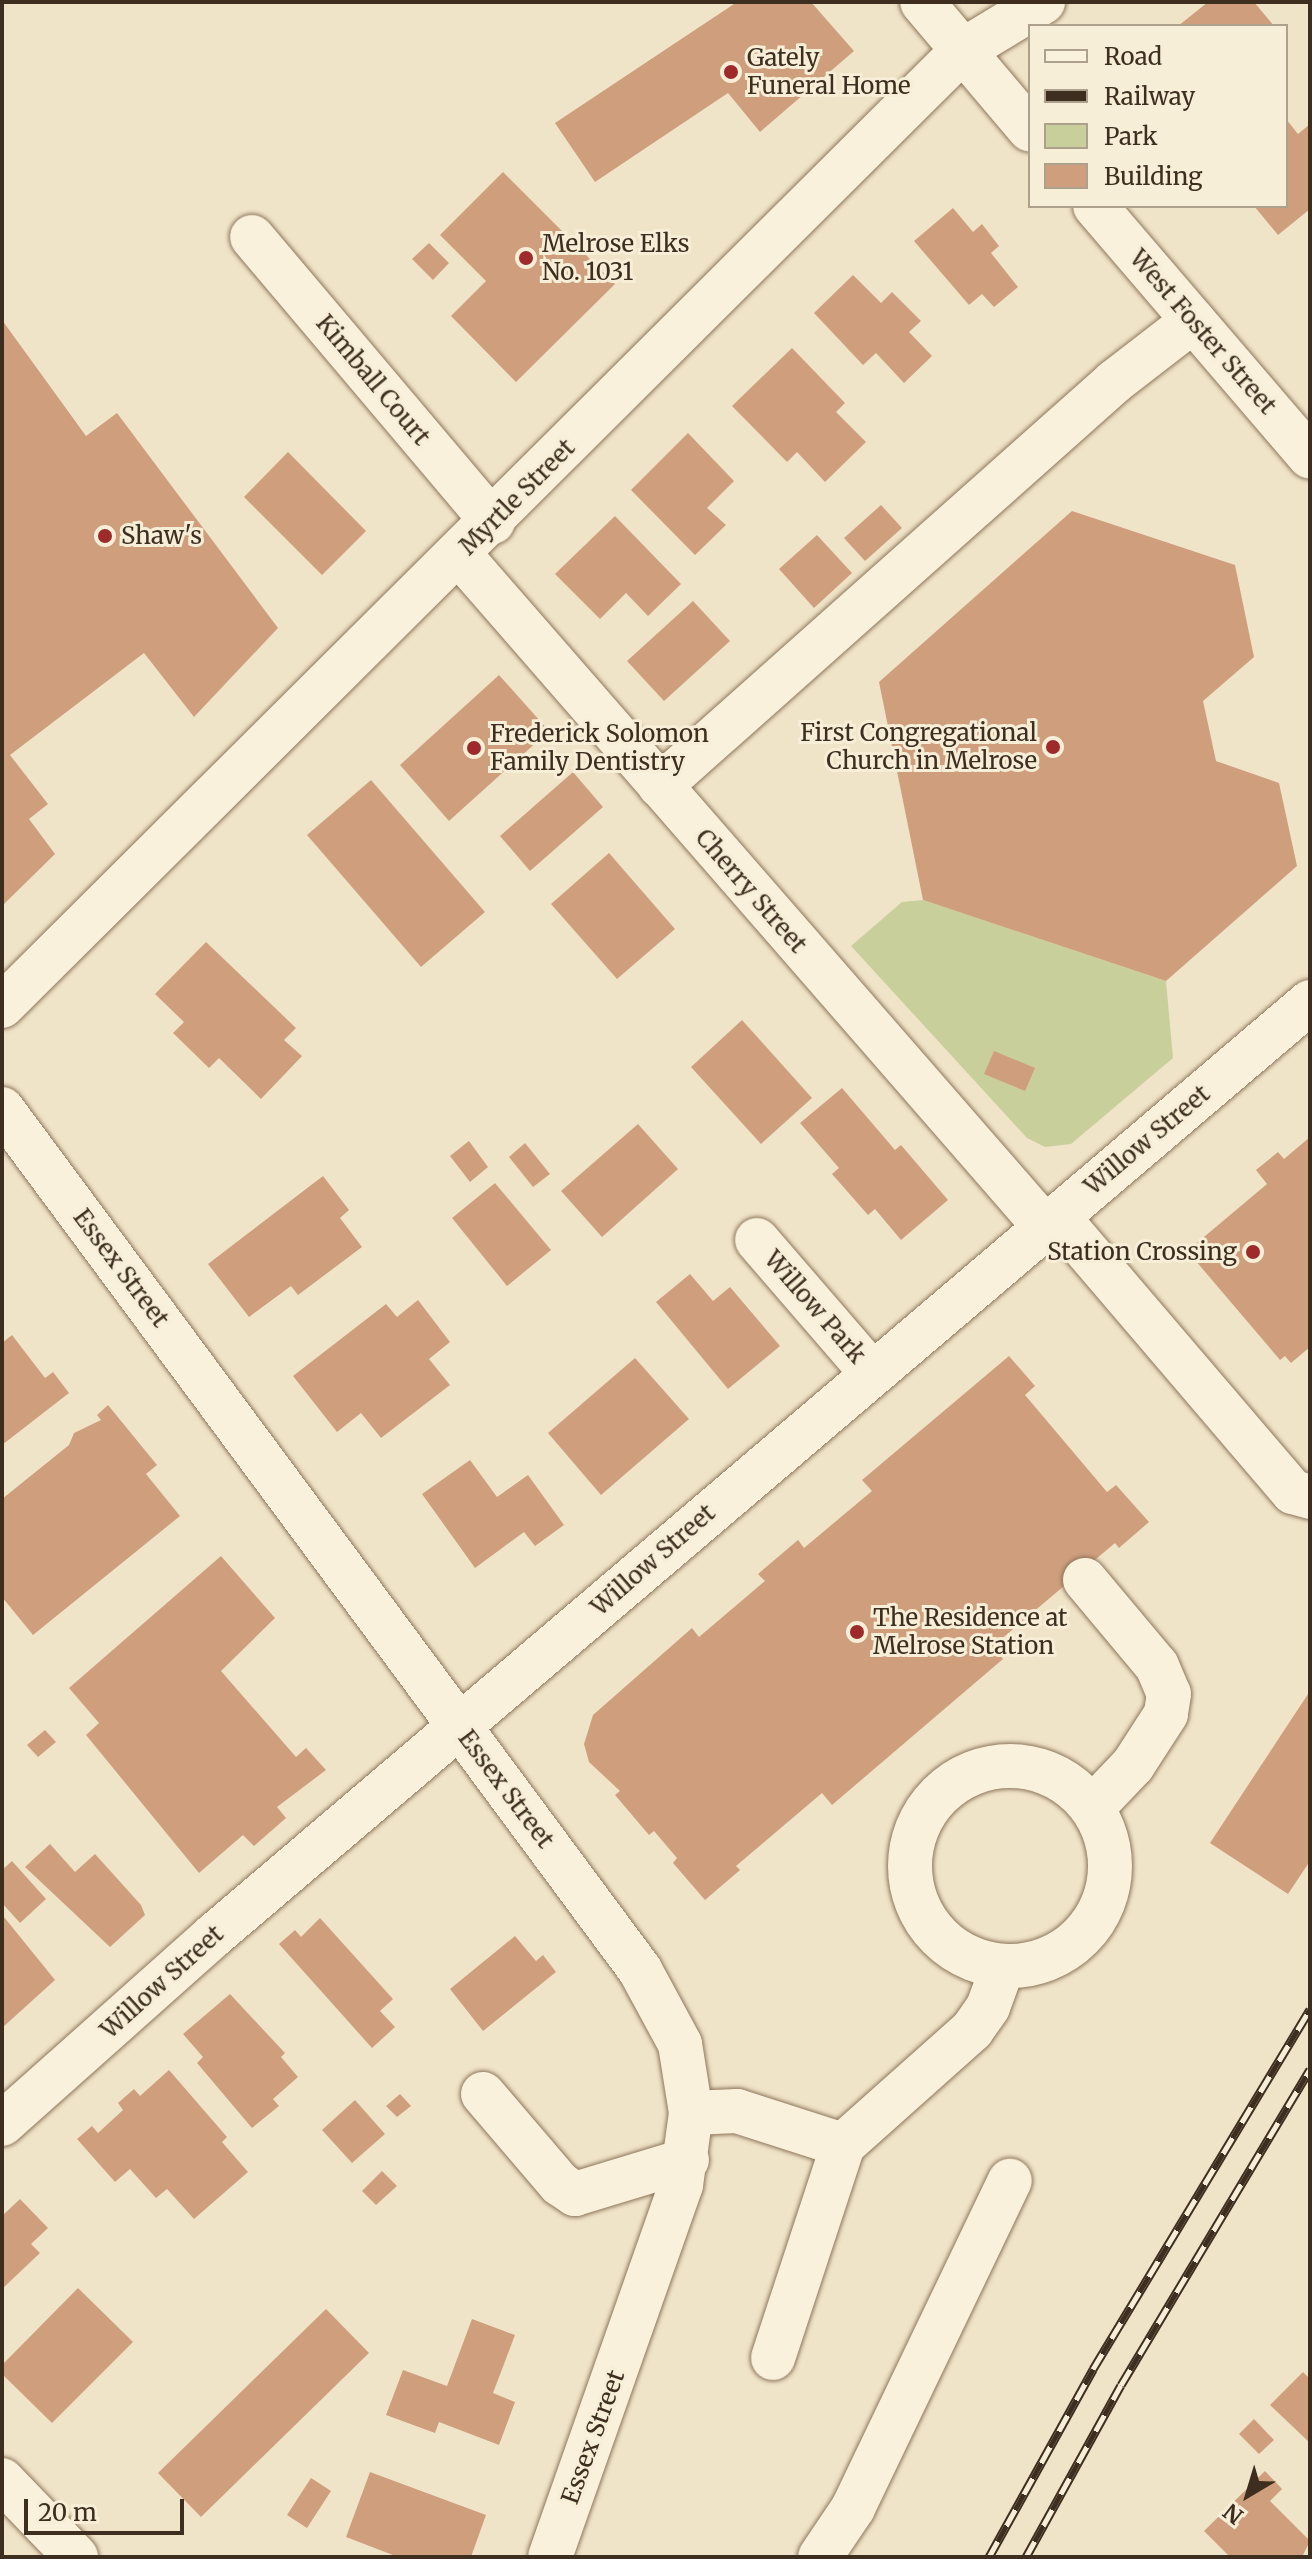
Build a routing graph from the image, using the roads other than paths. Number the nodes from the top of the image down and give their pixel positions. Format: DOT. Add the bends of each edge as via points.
graph roads {
  1 [pos="922,2"];
  2 [pos="1043,2"];
  3 [pos="962,51"];
  4 [pos="1028,128"];
  5 [pos="1097,208"];
  6 [pos="252,237"];
  7 [pos="1193,321"];
  8 [pos="1310,457"];
  9 [pos="493,522"];
  10 [pos="459,554"];
  11 [pos="660,786"];
  12 [pos="1310,1002"];
  13 [pos="2,1006"];
  14 [pos="2,1109"];
  15 [pos="1051,1221"];
  16 [pos="757,1240"];
  17 [pos="872,1373"];
  18 [pos="1310,1497"];
  19 [pos="1085,1580"];
  20 [pos="459,1726"];
  21 [pos="1092,1808"];
  22 [pos="1003,1966"];
  23 [pos="483,2094"];
  24 [pos="691,2113"];
  25 [pos="2,2124"];
  26 [pos="843,2145"];
  27 [pos="687,2160"];
  28 [pos="1010,2181"];
  29 [pos="773,2358"];
  30 [pos="2,2480"];
  31 [pos="76,2557"];
  32 [pos="550,2557"];
  33 [pos="820,2557"];
  1 -- 3 [label="street"];
  2 -- 3 [label="street, Myrtle Street"];
  3 -- 4 [label="street"];
  3 -- 9 [label="street, Myrtle Street"];
  5 -- 7 [label="street, West Foster Street"];
  6 -- 9 [label="street, Kimball Court"];
  7 -- 8 [label="street, West Foster Street"];
  7 -- 11 [label="street" via="1114,382"];
  9 -- 10 [label="street, Myrtle Street"];
  10 -- 11 [label="street, Cherry Street"];
  10 -- 13 [label="street, Myrtle Street"];
  11 -- 15 [label="street, Cherry Street"];
  12 -- 15 [label="street, Willow Street"];
  14 -- 20 [label="street, Essex Street"];
  15 -- 17 [label="street, Willow Street"];
  15 -- 18 [label="street, Cherry Street" via="1293,1492"];
  16 -- 17 [label="street, Willow Park"];
  17 -- 20 [label="street, Willow Street"];
  19 -- 21 [label="street" via="1157,1666 1169,1694 1166,1714 1133,1765"];
  20 -- 24 [label="street, Essex Street" via="661,2002 687,2065"];
  20 -- 25 [label="street, Willow Street"];
  21 -- 22 [label="street" via="1109,1854 1100,1911 1060,1953"];
  21 -- 22 [label="street" via="1055,1777 1018,1765 998,1766 945,1789 920,1821 910,1878 923,1915 965,1955"];
  22 -- 26 [label="street" via="972,2030"];
  23 -- 27 [label="street" via="560,2184 575,2194"];
  24 -- 26 [label="street" via="744,2113"];
  24 -- 27 [label="street, Essex Street"];
  26 -- 29 [label="street"];
  27 -- 32 [label="street, Essex Street"];
  28 -- 33 [label="street" via="853,2508"];
  30 -- 31 [label="street"];
}
